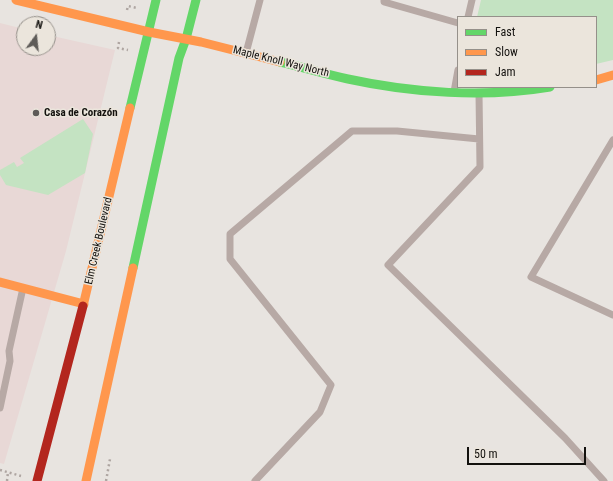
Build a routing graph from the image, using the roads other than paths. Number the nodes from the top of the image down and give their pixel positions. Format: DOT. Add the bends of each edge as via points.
graph roads {
  1 [pos="16,0"];
  2 [pos="156,0"];
  3 [pos="196,0"];
  4 [pos="260,0"];
  5 [pos="384,0"];
  6 [pos="472,0"];
  7 [pos="468,16"];
  8 [pos="457,23"];
  9 [pos="149,32"];
  10 [pos="186,39"];
  11 [pos="246,54"];
  12 [pos="613,75"];
  13 [pos="457,76"];
  14 [pos="597,80"];
  15 [pos="544,88"];
  16 [pos="454,92"];
  17 [pos="479,93"];
  18 [pos="479,139"];
  19 [pos="613,140"];
  20 [pos="0,282"];
  21 [pos="24,288"];
  22 [pos="84,304"];
  23 [pos="613,315"];
  24 [pos="0,408"];
  25 [pos="37,481"];
  26 [pos="86,481"];
  27 [pos="256,481"];
  28 [pos="604,481"];
  1 -- 9 [label="main road, Maple Knoll Way North"];
  2 -- 9 [label="main road, Elm Creek Boulevard"];
  3 -- 10 [label="main road"];
  4 -- 11 [label="lane"];
  5 -- 8 [label="lane"];
  6 -- 7 [label="lane"];
  9 -- 10 [label="main road, Maple Knoll Way North"];
  9 -- 22 [label="main road, Elm Creek Boulevard"];
  10 -- 11 [label="main road, Maple Knoll Way North"];
  10 -- 26 [label="main road" via="179,58"];
  11 -- 16 [label="main road, Maple Knoll Way North" via="349,78"];
  12 -- 14 [label="main road"];
  13 -- 16 [label="lane"];
  15 -- 17 [label="main road, Maple Knoll Way North"];
  16 -- 17 [label="main road, Maple Knoll Way North"];
  17 -- 18 [label="lane"];
  18 -- 27 [label="lane" via="397,131 352,131 230,234 230,259 331,385 320,412"];
  18 -- 28 [label="lane" via="480,167 388,265 565,438"];
  19 -- 23 [label="lane" via="531,277"];
  20 -- 21 [label="main road"];
  21 -- 22 [label="main road"];
  21 -- 24 [label="lane" via="9,351 10,362"];
  22 -- 25 [label="main road, Elm Creek Boulevard"];
}
